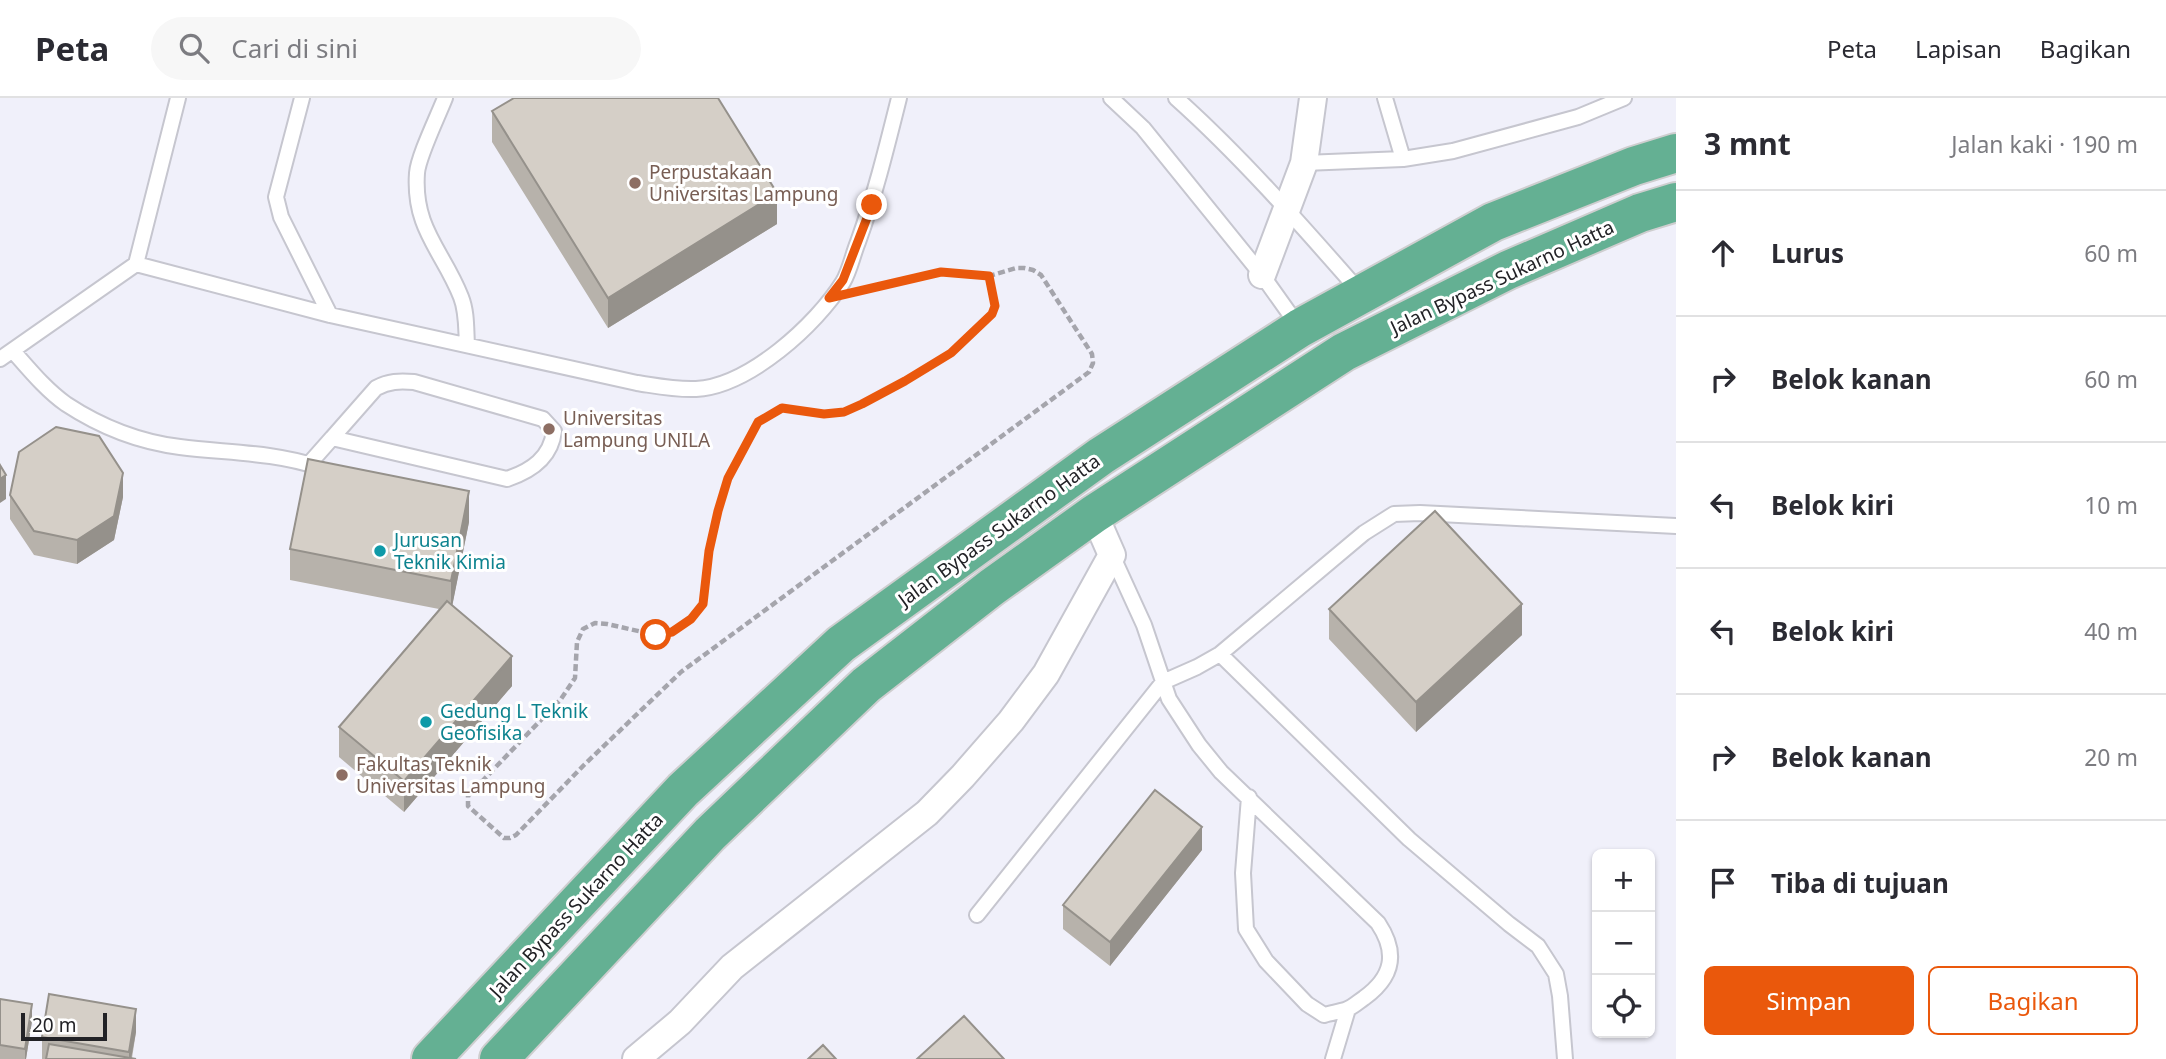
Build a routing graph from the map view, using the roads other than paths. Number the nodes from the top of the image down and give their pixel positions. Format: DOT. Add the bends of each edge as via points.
graph roads {
  1 [pos="178,98"];
  2 [pos="302,98"];
  3 [pos="445,98"];
  4 [pos="899,98"];
  5 [pos="1111,98"];
  6 [pos="1176,98"];
  7 [pos="1313,98"];
  8 [pos="1385,98"];
  9 [pos="1624,98"];
  10 [pos="1676,153"];
  11 [pos="1403,159"];
  12 [pos="1304,163"];
  13 [pos="1676,202"];
  14 [pos="1286,210"];
  15 [pos="136,264"];
  16 [pos="1262,275"];
  17 [pos="1360,293"];
  18 [pos="330,315"];
  19 [pos="1300,328"];
  20 [pos="467,345"];
  21 [pos="13,351"];
  22 [pos="0,359"];
  23 [pos="332,438"];
  24 [pos="309,464"];
  25 [pos="335,473"];
  26 [pos="1094,514"];
  27 [pos="1676,526"];
  28 [pos="1112,555"];
  29 [pos="1220,654"];
  30 [pos="1163,682"];
  31 [pos="1249,797"];
  32 [pos="976,915"];
  33 [pos="1348,1009"];
  34 [pos="431,1059"];
  35 [pos="499,1059"];
  36 [pos="636,1059"];
  37 [pos="1333,1059"];
  38 [pos="1564,1059"];
  1 -- 15 [label="lane"];
  2 -- 18 [label="lane" via="276,197 281,217"];
  3 -- 20 [label="lane" via="417,170 417,202 428,236 460,295"];
  4 -- 20 [label="lane" via="872,205 843,280 816,316 753,369 722,384 675,388"];
  5 -- 16 [label="lane" via="1143,128"];
  6 -- 14 [label="lane"];
  7 -- 12 [label="street"];
  8 -- 11 [label="lane"];
  9 -- 11 [label="lane" via="1507,138"];
  10 -- 17 [label="highway, Jalan Bypass Sukarno Hatta" via="1493,222"];
  11 -- 12 [label="lane"];
  12 -- 14 [label="street"];
  13 -- 26 [label="highway, Jalan Bypass Sukarno Hatta" via="1508,270 1344,352"];
  14 -- 16 [label="street"];
  14 -- 17 [label="lane"];
  15 -- 18 [label="lane"];
  15 -- 21 [label="lane"];
  16 -- 19 [label="lane"];
  17 -- 19 [label="highway, Jalan Bypass Sukarno Hatta"];
  18 -- 20 [label="lane"];
  19 -- 34 [label="highway, Jalan Bypass Sukarno Hatta" via="1101,456 841,644 683,790"];
  21 -- 22 [label="lane"];
  21 -- 24 [label="lane" via="65,403 140,441"];
  23 -- 23 [label="lane" via="376,388 396,381 414,382 542,419 554,431 552,447 527,473 507,479"];
  23 -- 24 [label="lane"];
  24 -- 25 [label="lane"];
  26 -- 28 [label="street"];
  26 -- 35 [label="highway, Jalan Bypass Sukarno Hatta" via="866,685 710,834"];
  27 -- 29 [label="lane" via="1394,514 1364,533"];
  28 -- 30 [label="lane" via="1144,625"];
  28 -- 36 [label="street" via="1046,674 962,776 927,813 732,967"];
  29 -- 30 [label="lane"];
  29 -- 38 [label="lane" via="1409,839 1538,946 1556,974"];
  30 -- 31 [label="lane" via="1178,716 1199,745"];
  30 -- 32 [label="lane"];
  31 -- 33 [label="lane" via="1243,873 1246,929 1266,961 1307,1004 1324,1015"];
  31 -- 33 [label="lane" via="1385,933 1391,961 1379,987"];
  33 -- 37 [label="lane"];
}
